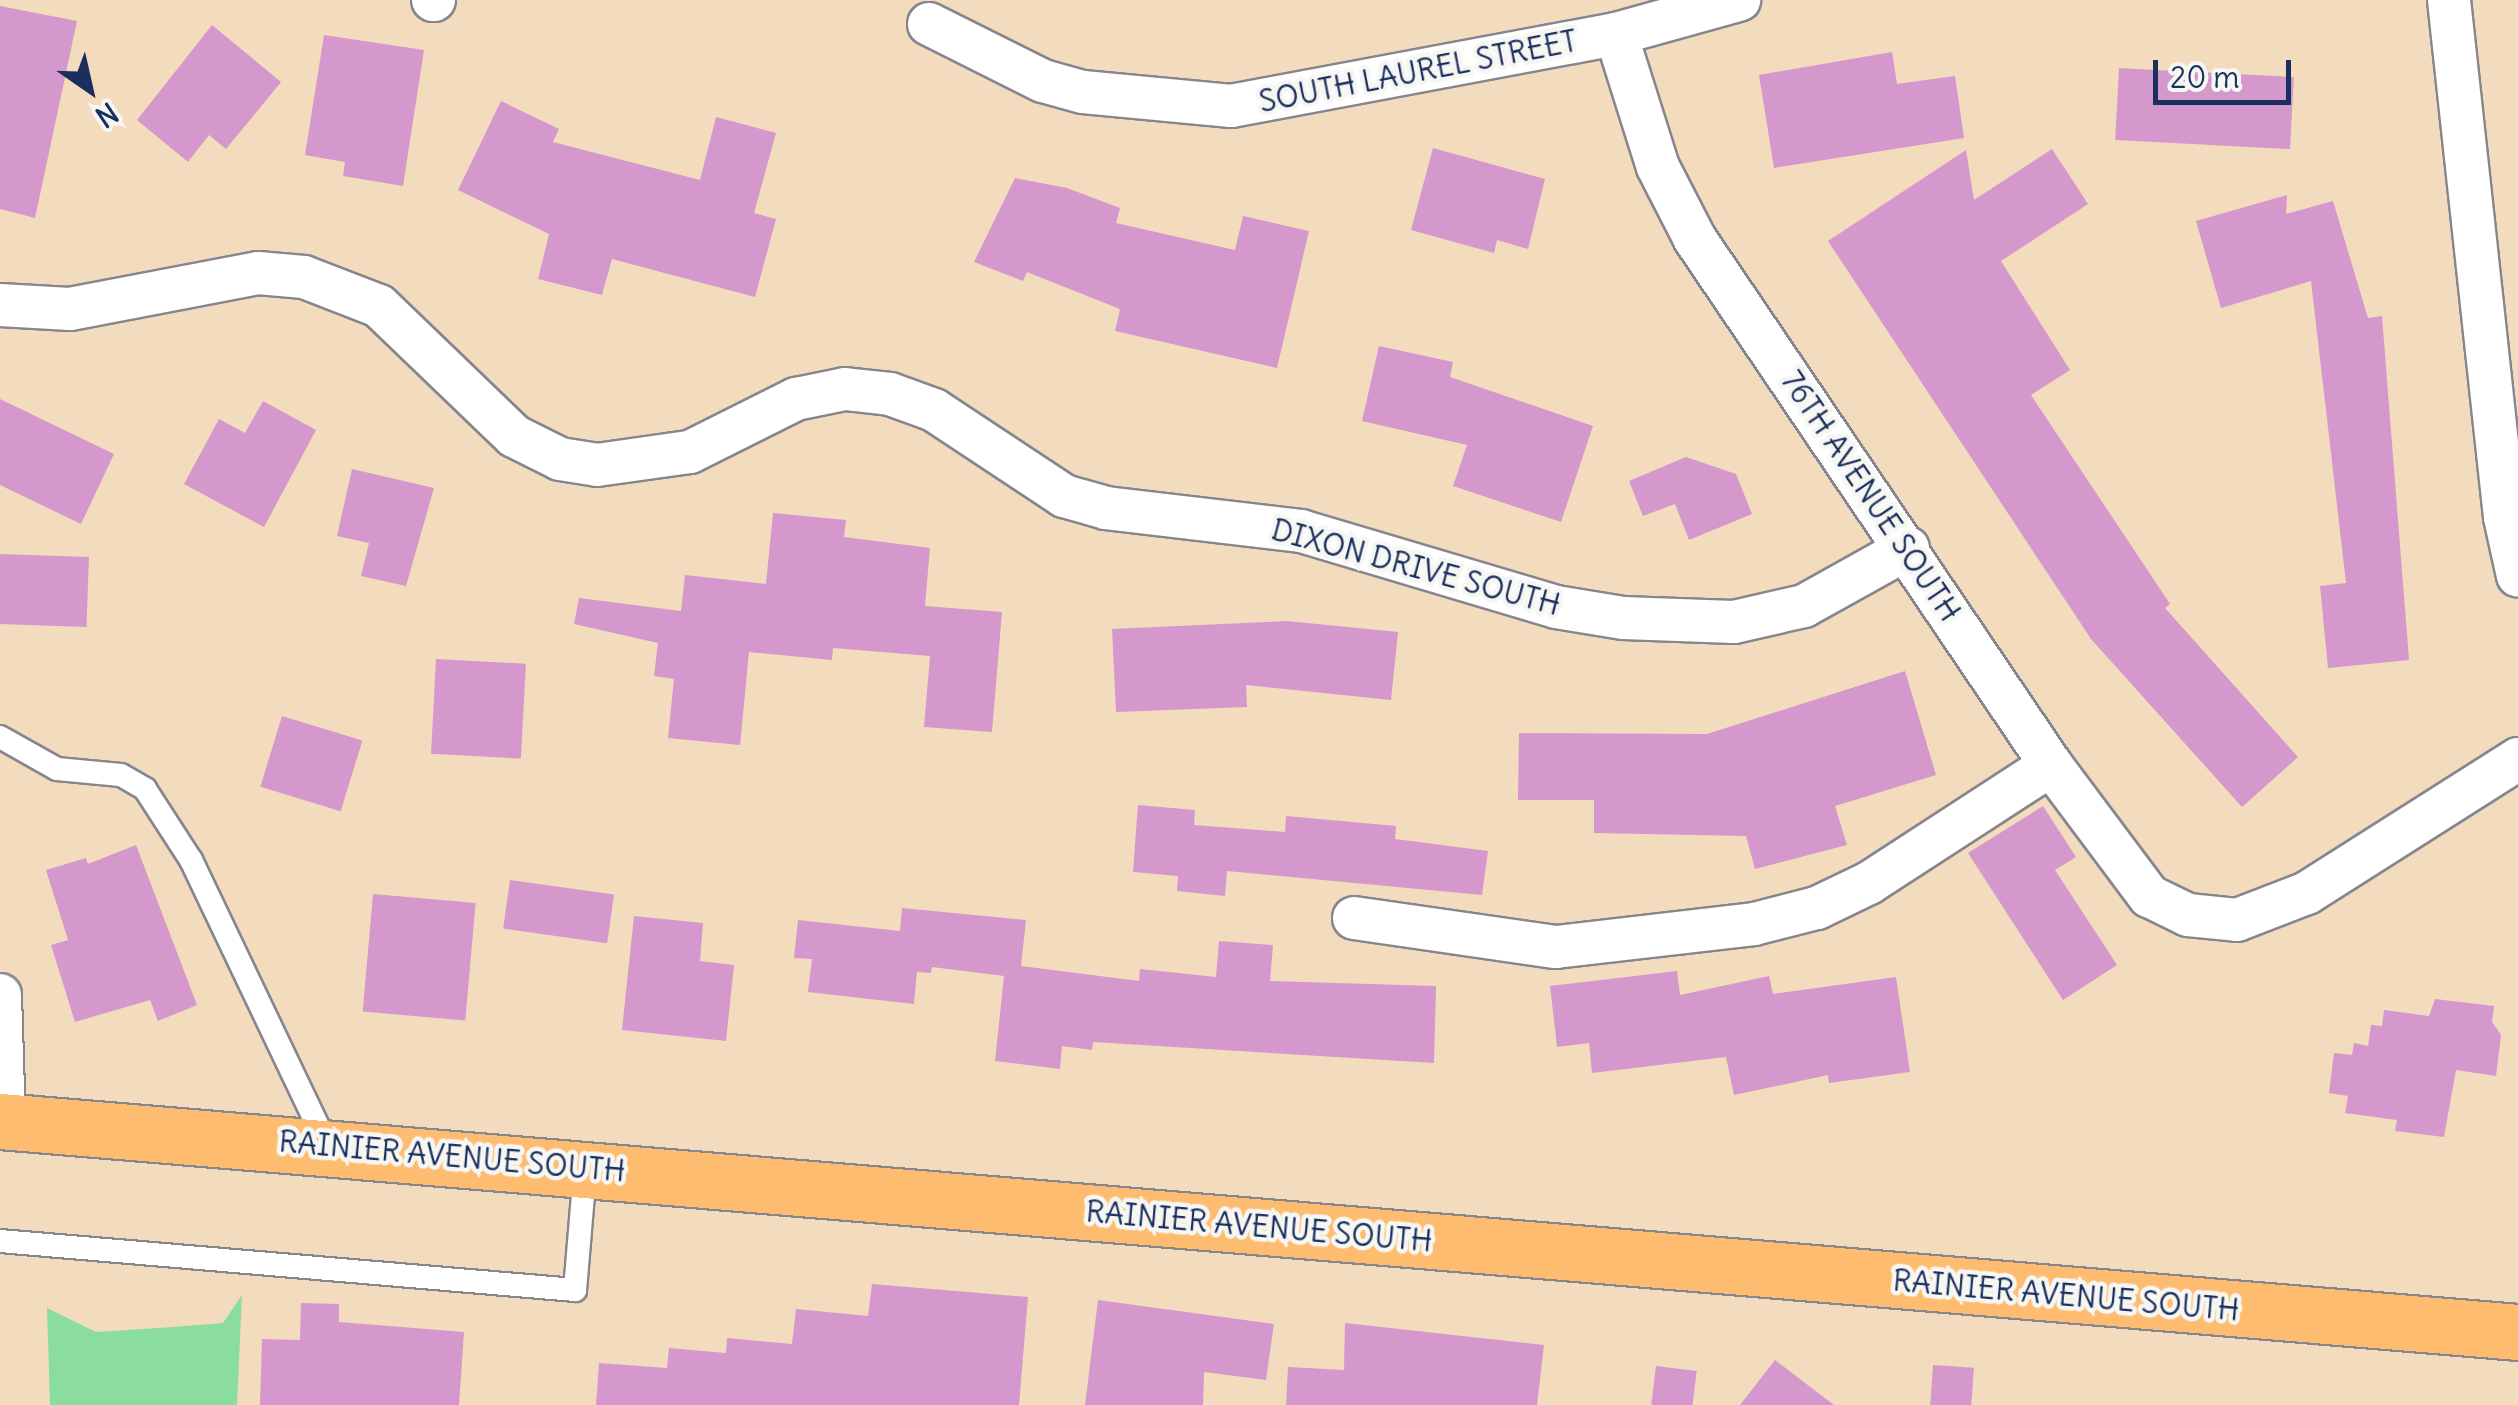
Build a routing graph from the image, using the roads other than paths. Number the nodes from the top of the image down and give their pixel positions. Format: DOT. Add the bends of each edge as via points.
graph roads {
  1 [pos="1738,0"];
  2 [pos="2449,0"];
  3 [pos="929,24"];
  4 [pos="1616,34"];
  5 [pos="0,305"];
  6 [pos="1908,548"];
  7 [pos="2518,576"];
  8 [pos="0,738"];
  9 [pos="2518,759"];
  10 [pos="2051,766"];
  11 [pos="1354,918"];
  12 [pos="0,994"];
  13 [pos="2,1122"];
  14 [pos="327,1145"];
  15 [pos="585,1167"];
  16 [pos="0,1241"];
  17 [pos="2518,1332"];
  1 -- 4 [label="street, SOUTH LAUREL STREET"];
  2 -- 7 [label="street" via="2505,517"];
  3 -- 4 [label="street, SOUTH LAUREL STREET" via="1069,88 1231,106"];
  4 -- 6 [label="street, 76TH AVENUE SOUTH" via="1658,167 1695,239"];
  5 -- 6 [label="street, DIXON DRIVE SOUTH" via="70,309 258,273 304,277 379,306 514,436 560,460 597,465 690,452 796,399 844,389 890,394 934,410 1064,496 1106,508 1301,531 1556,607 1623,618 1734,622 1804,606"];
  6 -- 10 [label="street, 76TH AVENUE SOUTH"];
  8 -- 14 [label="lane" via="57,769 121,776 145,790 191,860"];
  9 -- 10 [label="street, 76TH AVENUE SOUTH" via="2308,894 2237,920 2188,916 2149,896"];
  10 -- 11 [label="street" via="1869,883 1817,908 1754,924 1556,947"];
  12 -- 13 [label="street"];
  13 -- 14 [label="main road, RAINIER AVENUE SOUTH"];
  14 -- 15 [label="main road, RAINIER AVENUE SOUTH"];
  15 -- 16 [label="lane" via="575,1290"];
  15 -- 17 [label="main road, RAINIER AVENUE SOUTH"];
}
